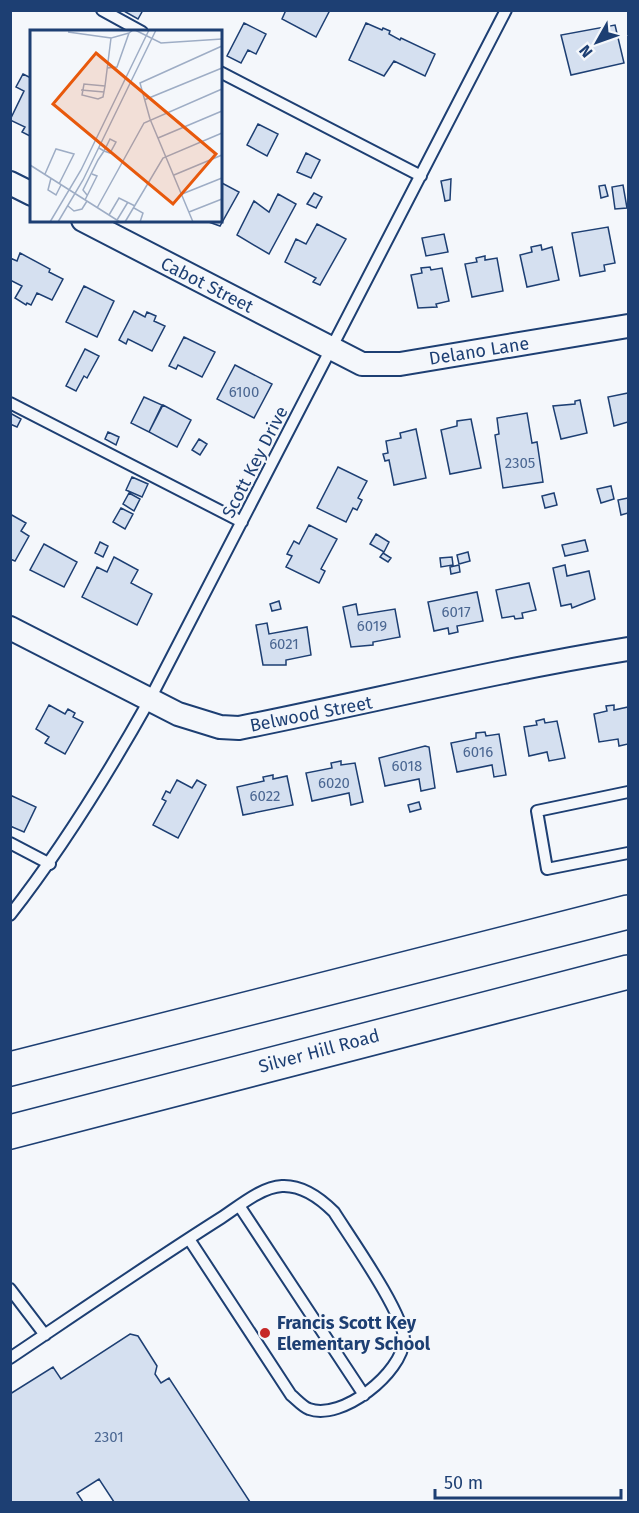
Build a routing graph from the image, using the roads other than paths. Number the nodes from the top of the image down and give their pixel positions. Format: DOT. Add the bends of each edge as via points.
graph roads {
  1 [pos="102,10"];
  2 [pos="506,10"];
  3 [pos="138,30"];
  4 [pos="222,73"];
  5 [pos="421,176"];
  6 [pos="10,183"];
  7 [pos="30,193"];
  8 [pos="87,222"];
  9 [pos="628,326"];
  10 [pos="332,349"];
  11 [pos="10,403"];
  12 [pos="242,522"];
  13 [pos="10,628"];
  14 [pos="628,650"];
  15 [pos="150,699"];
  16 [pos="628,792"];
  17 [pos="10,843"];
  18 [pos="628,853"];
  19 [pos="50,864"];
  20 [pos="628,912"];
  21 [pos="10,915"];
  22 [pos="628,972"];
  23 [pos="10,1069"];
  24 [pos="10,1132"];
  25 [pos="240,1207"];
  26 [pos="189,1239"];
  27 [pos="10,1289"];
  28 [pos="45,1335"];
  29 [pos="10,1358"];
  30 [pos="364,1395"];
  1 -- 3 [label="lane"];
  2 -- 5 [label="lane, Scott Key Drive"];
  4 -- 5 [label="lane"];
  5 -- 10 [label="lane, Scott Key Drive"];
  6 -- 7 [label="street"];
  8 -- 10 [label="street, Cabot Street"];
  9 -- 10 [label="street, Delano Lane" via="399,363 362,364"];
  10 -- 12 [label="lane, Scott Key Drive"];
  11 -- 12 [label="lane"];
  12 -- 15 [label="lane, Scott Key Drive"];
  13 -- 15 [label="street, Belwood Street"];
  14 -- 15 [label="street, Belwood Street" via="545,662 239,728 200,722"];
  15 -- 19 [label="lane, Scott Key Drive" via="102,784"];
  16 -- 18 [label="lane" via="537,811 547,869"];
  17 -- 19 [label="lane"];
  19 -- 21 [label="lane, Scott Key Drive"];
  20 -- 23 [label="main road"];
  22 -- 24 [label="main road, Silver Hill Road"];
  25 -- 26 [label="lane"];
  25 -- 30 [label="lane"];
  25 -- 30 [label="lane" via="280,1186 306,1191 334,1212 397,1314 404,1339 397,1361"];
  26 -- 28 [label="lane"];
  26 -- 30 [label="lane" via="291,1395 308,1409 328,1411"];
  27 -- 28 [label="lane"];
  28 -- 29 [label="lane"];
}
